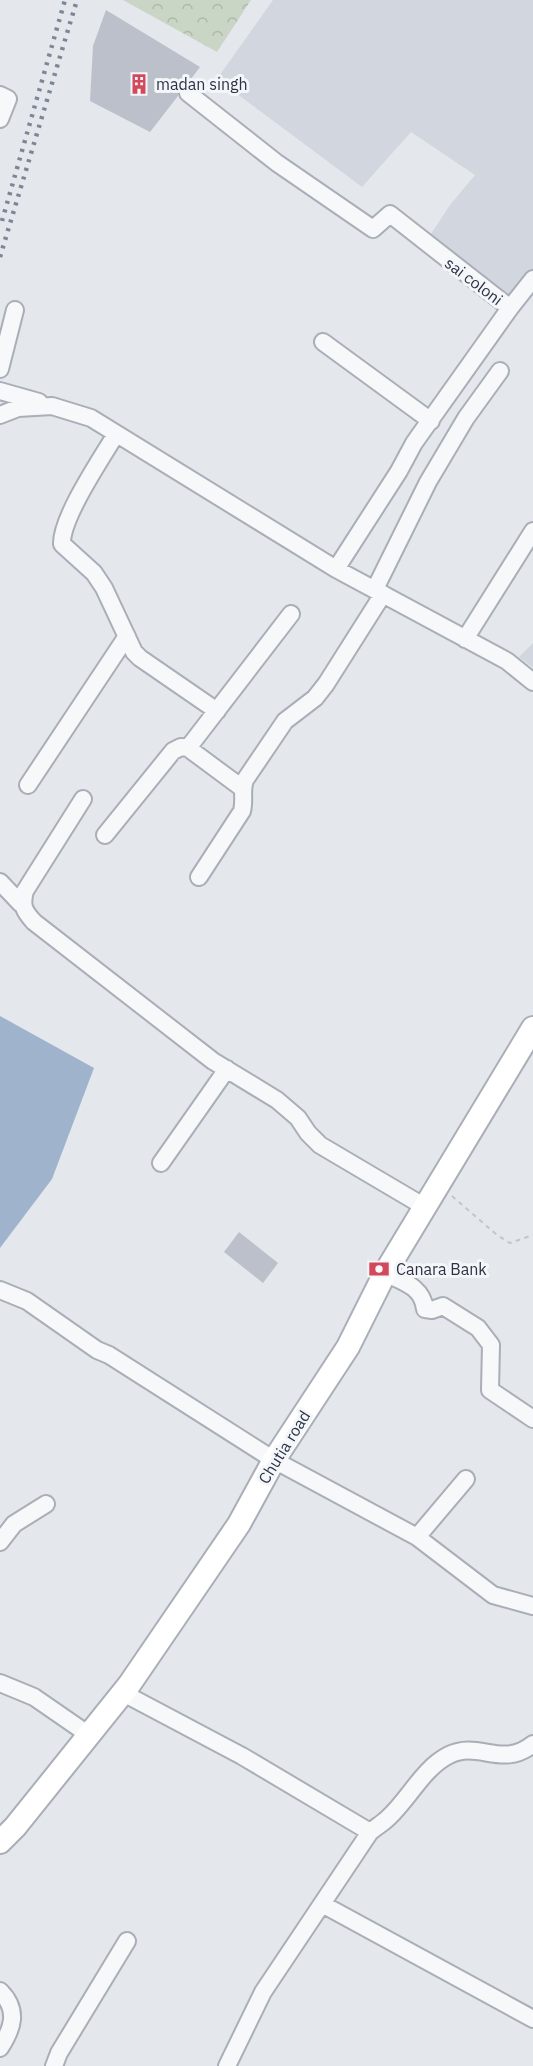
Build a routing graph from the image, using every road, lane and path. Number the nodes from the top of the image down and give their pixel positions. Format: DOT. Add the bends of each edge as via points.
graph roads {
  1 [pos="188,93"];
  2 [pos="0,94"];
  3 [pos="0,119"];
  4 [pos="533,279"];
  5 [pos="510,308"];
  6 [pos="15,310"];
  7 [pos="323,342"];
  8 [pos="0,369"];
  9 [pos="500,371"];
  10 [pos="0,391"];
  11 [pos="52,406"];
  12 [pos="0,415"];
  13 [pos="431,421"];
  14 [pos="116,434"];
  15 [pos="533,531"];
  16 [pos="336,569"];
  17 [pos="379,592"];
  18 [pos="291,614"];
  19 [pos="127,636"];
  20 [pos="465,639"];
  21 [pos="533,682"];
  22 [pos="217,711"];
  23 [pos="188,748"];
  24 [pos="28,785"];
  25 [pos="242,788"];
  26 [pos="82,799"];
  27 [pos="105,835"];
  28 [pos="199,877"];
  29 [pos="0,882"];
  30 [pos="21,904"];
  31 [pos="530,1038"];
  32 [pos="227,1069"];
  33 [pos="161,1163"];
  34 [pos="438,1185"];
  35 [pos="425,1207"];
  36 [pos="533,1235"];
  37 [pos="385,1273"];
  38 [pos="0,1290"];
  39 [pos="533,1419"];
  40 [pos="274,1460"];
  41 [pos="466,1479"];
  42 [pos="46,1504"];
  43 [pos="417,1537"];
  44 [pos="0,1542"];
  45 [pos="533,1606"];
  46 [pos="0,1683"];
  47 [pos="123,1693"];
  48 [pos="89,1735"];
  49 [pos="533,1744"];
  50 [pos="370,1832"];
  51 [pos="0,1842"];
  52 [pos="322,1904"];
  53 [pos="127,1941"];
  54 [pos="0,1991"];
  55 [pos="533,2019"];
  56 [pos="0,2048"];
  57 [pos="54,2066"];
  58 [pos="227,2066"];
  1 -- 5 [label="street, sai coloni" via="277,163 373,229 390,214"];
  2 -- 3 [label="street" via="8,99"];
  4 -- 5 [label="street"];
  5 -- 13 [label="street, sai coloni"];
  6 -- 8 [label="street"];
  7 -- 13 [label="street"];
  9 -- 17 [label="street" via="428,482"];
  10 -- 11 [label="street"];
  11 -- 12 [label="street" via="18,408"];
  11 -- 14 [label="street" via="91,418"];
  13 -- 16 [label="street, sai coloni"];
  14 -- 16 [label="street"];
  14 -- 19 [label="street" via="66,520 62,544 94,573"];
  15 -- 20 [label="street"];
  16 -- 17 [label="street"];
  17 -- 20 [label="street"];
  17 -- 25 [label="street" via="326,684 315,698 285,721"];
  18 -- 22 [label="street"];
  19 -- 22 [label="street" via="144,662"];
  19 -- 24 [label="street"];
  20 -- 21 [label="street" via="507,661"];
  22 -- 23 [label="street"];
  23 -- 25 [label="street"];
  23 -- 27 [label="street" via="172,751"];
  25 -- 28 [label="street" via="242,811"];
  26 -- 30 [label="street" via="25,891"];
  29 -- 30 [label="street"];
  30 -- 32 [label="street" via="34,922"];
  31 -- 34 [label="street, Chutia road"];
  32 -- 33 [label="street"];
  32 -- 35 [label="street" via="282,1104 320,1145"];
  34 -- 35 [label="street, Chutia road"];
  34 -- 36 [label="path" via="510,1244"];
  35 -- 37 [label="street, Chutia road"];
  37 -- 39 [label="street" via="412,1286 423,1298 425,1309 443,1306 478,1328 491,1345 490,1390"];
  37 -- 40 [label="street, Chutia road" via="348,1347"];
  38 -- 40 [label="street" via="27,1301 97,1350"];
  40 -- 43 [label="street"];
  40 -- 47 [label="street, Chutia road" via="239,1524"];
  41 -- 43 [label="street"];
  42 -- 44 [label="street" via="14,1524"];
  43 -- 45 [label="street" via="493,1595"];
  46 -- 48 [label="street" via="34,1697"];
  47 -- 48 [label="street, Chutia road"];
  47 -- 50 [label="street" via="242,1756"];
  48 -- 51 [label="street, Chutia road"];
  49 -- 50 [label="street" via="510,1756 463,1751 449,1755"];
  50 -- 52 [label="street"];
  52 -- 55 [label="street"];
  52 -- 58 [label="street" via="263,1992"];
  53 -- 57 [label="street"];
  54 -- 56 [label="street" via="13,2010 13,2022"];
}
